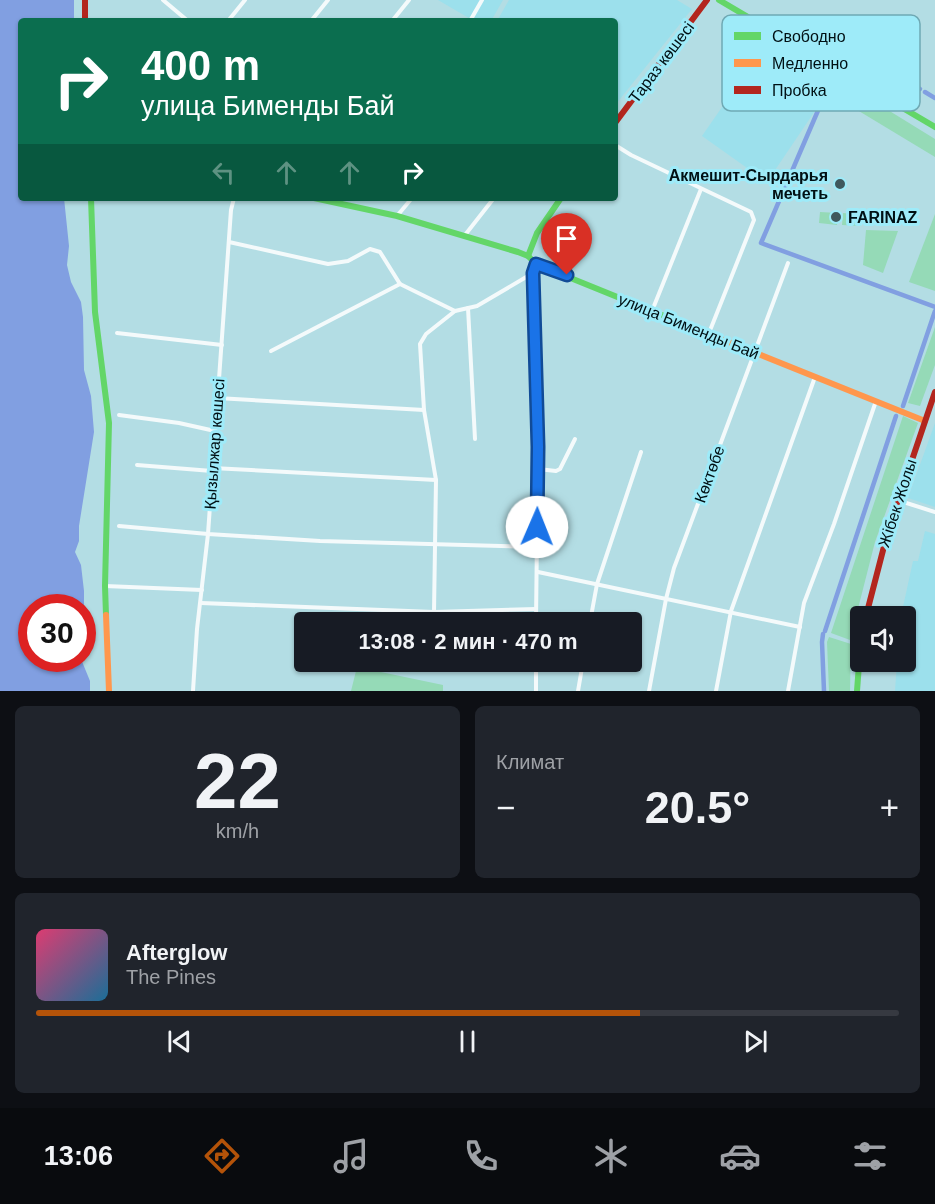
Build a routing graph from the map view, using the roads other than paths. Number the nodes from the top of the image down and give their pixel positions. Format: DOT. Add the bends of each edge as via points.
graph roads {
  1 [pos="85,0"];
  2 [pos="163,0"];
  3 [pos="245,0"];
  4 [pos="328,0"];
  5 [pos="409,0"];
  6 [pos="482,0"];
  7 [pos="707,0"];
  8 [pos="718,0"];
  9 [pos="744,15"];
  10 [pos="85,18"];
  11 [pos="184,18"];
  12 [pos="230,18"];
  13 [pos="313,18"];
  14 [pos="395,18"];
  15 [pos="472,18"];
  16 [pos="908,111"];
  17 [pos="618,119"];
  18 [pos="935,127"];
  19 [pos="618,147"];
  20 [pos="702,189"];
  21 [pos="91,201"];
  22 [pos="233,201"];
  23 [pos="332,201"];
  24 [pos="410,201"];
  25 [pos="492,201"];
  26 [pos="559,201"];
  27 [pos="397,216"];
  28 [pos="465,235"];
  29 [pos="229,242"];
  30 [pos="528,256"];
  31 [pos="788,263"];
  32 [pos="536,264"];
  33 [pos="533,273"];
  34 [pos="400,284"];
  35 [pos="468,308"];
  36 [pos="455,311"];
  37 [pos="652,311"];
  38 [pos="117,333"];
  39 [pos="709,333"];
  40 [pos="222,345"];
  41 [pos="271,351"];
  42 [pos="754,352"];
  43 [pos="815,377"];
  44 [pos="935,392"];
  45 [pos="217,398"];
  46 [pos="876,401"];
  47 [pos="424,410"];
  48 [pos="119,415"];
  49 [pos="925,421"];
  50 [pos="215,431"];
  51 [pos="475,439"];
  52 [pos="575,439"];
  53 [pos="641,452"];
  54 [pos="137,465"];
  55 [pos="538,469"];
  56 [pos="212,470"];
  57 [pos="436,480"];
  58 [pos="897,500"];
  59 [pos="935,512"];
  60 [pos="119,526"];
  61 [pos="208,534"];
  62 [pos="435,543"];
  63 [pos="537,547"];
  64 [pos="537,572"];
  65 [pos="597,584"];
  66 [pos="105,586"];
  67 [pos="202,590"];
  68 [pos="666,599"];
  69 [pos="200,603"];
  70 [pos="868,606"];
  71 [pos="536,609"];
  72 [pos="731,611"];
  73 [pos="434,612"];
  74 [pos="592,612"];
  75 [pos="800,627"];
  76 [pos="536,672"];
  77 [pos="581,672"];
  78 [pos="857,672"];
  79 [pos="109,691"];
  80 [pos="193,691"];
  81 [pos="536,691"];
  82 [pos="578,691"];
  83 [pos="649,691"];
  84 [pos="716,691"];
  85 [pos="788,691"];
  86 [pos="858,691"];
  1 -- 10 [label="street"];
  2 -- 11 [label="street"];
  3 -- 12 [label="street"];
  4 -- 13 [label="street"];
  5 -- 14 [label="street"];
  6 -- 15 [label="street"];
  7 -- 17 [label="street, Тараз көшесі"];
  8 -- 9 [label="street"];
  16 -- 18 [label="street"];
  19 -- 20 [label="street"];
  20 -- 37 [label="street"];
  20 -- 39 [label="street" via="751,212 754,220"];
  21 -- 66 [label="street" via="96,312 109,423"];
  22 -- 29 [label="street, Қызылжар көшесі"];
  23 -- 27 [label="street, улица Бименды Бай"];
  24 -- 27 [label="street"];
  25 -- 28 [label="street"];
  26 -- 30 [label="street" via="529,248"];
  27 -- 28 [label="street, улица Бименды Бай"];
  28 -- 30 [label="street, улица Бименды Бай"];
  29 -- 34 [label="street" via="328,264 348,261 370,249 380,252"];
  29 -- 40 [label="street, Қызылжар көшесі"];
  30 -- 32 [label="street, улица Бименды Бай"];
  31 -- 42 [label="street, Көктөбе"];
  32 -- 33 [label="street"];
  32 -- 37 [label="street, улица Бименды Бай"];
  33 -- 35 [label="street"];
  33 -- 55 [label="street"];
  34 -- 36 [label="street"];
  34 -- 41 [label="street"];
  35 -- 36 [label="street"];
  35 -- 51 [label="street"];
  36 -- 47 [label="street" via="420,340"];
  37 -- 39 [label="street, улица Бименды Бай"];
  38 -- 40 [label="street"];
  39 -- 42 [label="street, улица Бименды Бай"];
  40 -- 45 [label="street, Қызылжар көшесі"];
  42 -- 43 [label="street, улица Бименды Бай"];
  42 -- 68 [label="street, Көктөбе"];
  43 -- 46 [label="street, улица Бименды Бай"];
  43 -- 72 [label="street"];
  44 -- 49 [label="street, Жібек Жолы"];
  45 -- 47 [label="street"];
  45 -- 50 [label="street, Қызылжар көшесі"];
  46 -- 49 [label="street, улица Бименды Бай"];
  46 -- 75 [label="street" via="804,603"];
  47 -- 57 [label="street"];
  48 -- 50 [label="street"];
  49 -- 58 [label="street, Жібек Жолы"];
  50 -- 56 [label="street, Қызылжар көшесі"];
  52 -- 55 [label="street" via="560,469"];
  53 -- 65 [label="street"];
  54 -- 56 [label="street"];
  55 -- 63 [label="street"];
  56 -- 57 [label="street"];
  56 -- 61 [label="street, Қызылжар көшесі"];
  57 -- 62 [label="street"];
  58 -- 59 [label="street"];
  58 -- 70 [label="street, Жібек Жолы"];
  60 -- 61 [label="street"];
  61 -- 62 [label="street"];
  61 -- 67 [label="street, Қызылжар көшесі"];
  62 -- 63 [label="street"];
  62 -- 73 [label="street"];
  63 -- 64 [label="street"];
  64 -- 65 [label="street"];
  64 -- 71 [label="street"];
  65 -- 68 [label="street"];
  65 -- 74 [label="street"];
  66 -- 67 [label="street"];
  66 -- 79 [label="street"];
  67 -- 69 [label="street, Қызылжар көшесі"];
  68 -- 72 [label="street"];
  68 -- 83 [label="street, Көктөбе"];
  69 -- 73 [label="street"];
  69 -- 80 [label="street, Қызылжар көшесі"];
  71 -- 73 [label="street"];
  72 -- 75 [label="street"];
  72 -- 84 [label="street"];
  75 -- 85 [label="street"];
  76 -- 81 [label="street"];
  77 -- 82 [label="street"];
  78 -- 86 [label="street"];
}
